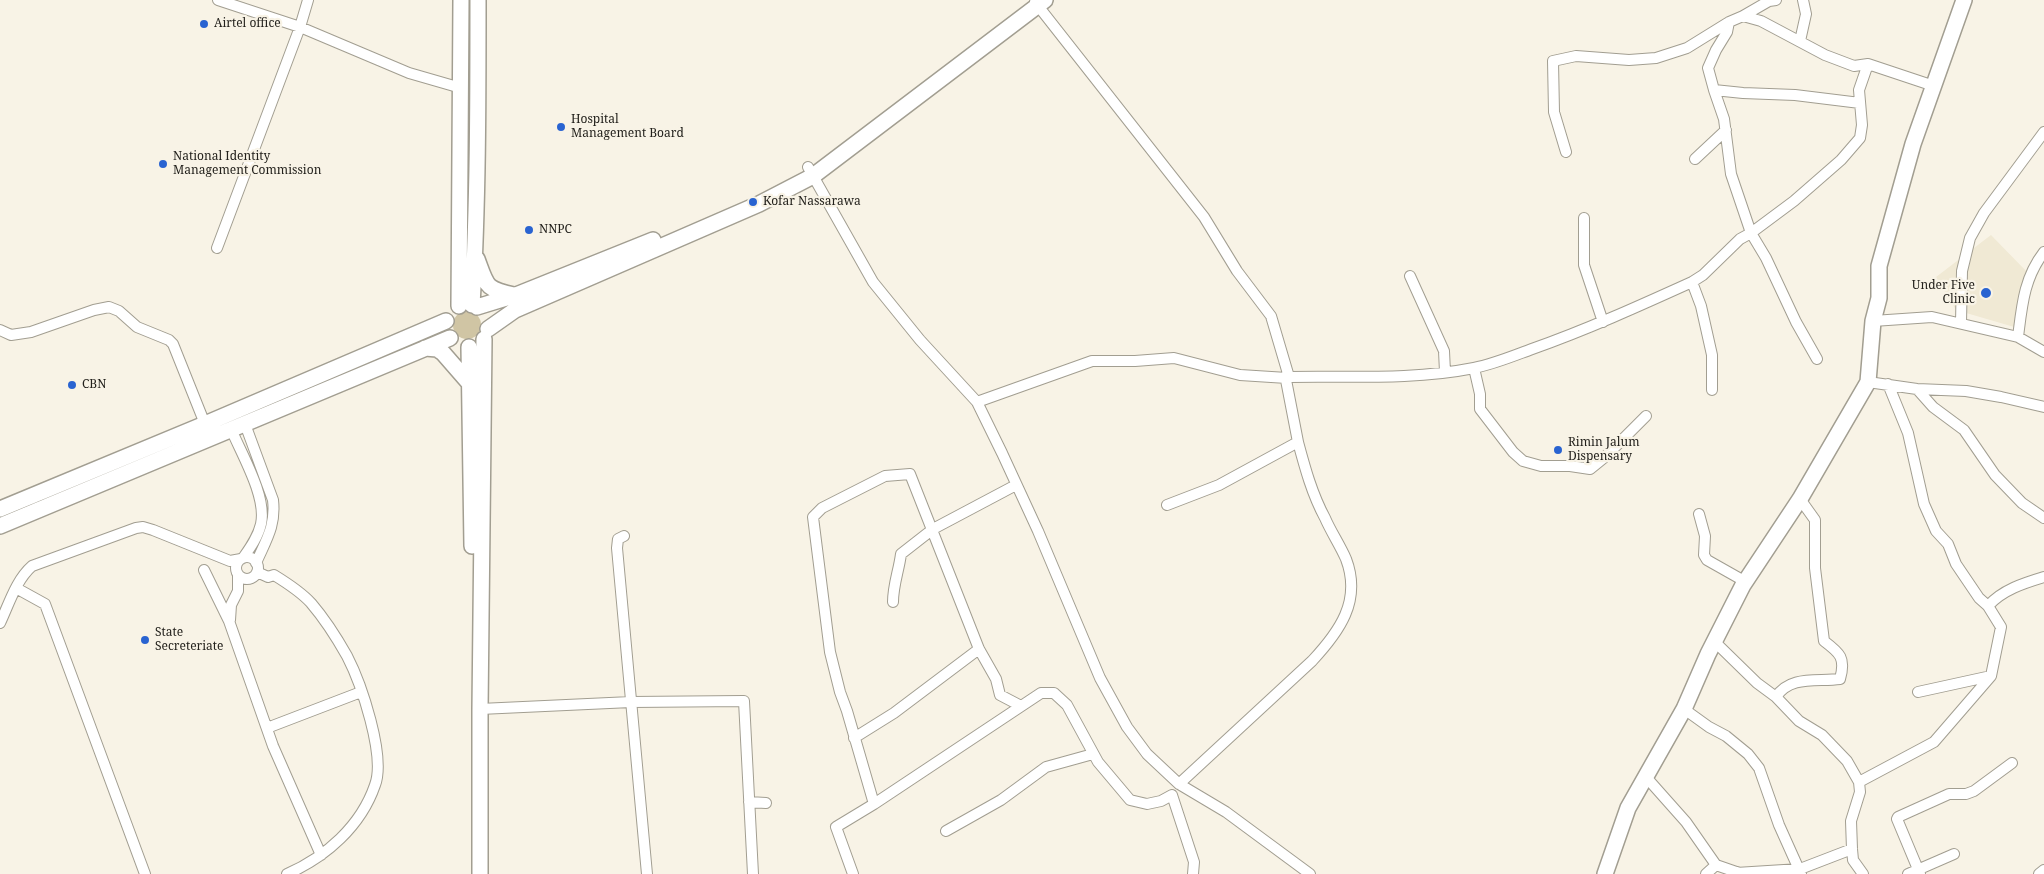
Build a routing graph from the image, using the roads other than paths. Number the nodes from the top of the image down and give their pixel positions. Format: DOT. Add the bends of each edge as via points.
graph roads {
  1 [pos="218,0"];
  2 [pos="308,0"];
  3 [pos="461,0"];
  4 [pos="478,0"];
  5 [pos="1776,0"];
  6 [pos="1803,0"];
  7 [pos="1964,0"];
  8 [pos="1036,1"];
  9 [pos="1743,16"];
  10 [pos="1729,22"];
  11 [pos="300,27"];
  12 [pos="1800,41"];
  13 [pos="1868,64"];
  14 [pos="1934,86"];
  15 [pos="461,88"];
  16 [pos="1714,90"];
  17 [pos="1860,103"];
  18 [pos="1726,130"];
  19 [pos="2044,132"];
  20 [pos="1566,152"];
  21 [pos="1696,159"];
  22 [pos="811,172"];
  23 [pos="1584,218"];
  24 [pos="1751,233"];
  25 [pos="217,248"];
  26 [pos="2044,252"];
  27 [pos="475,253"];
  28 [pos="1410,276"];
  29 [pos="1692,282"];
  30 [pos="516,295"];
  31 [pos="469,306"];
  32 [pos="446,321"];
  33 [pos="1874,321"];
  34 [pos="1603,322"];
  35 [pos="1961,323"];
  36 [pos="0,330"];
  37 [pos="486,334"];
  38 [pos="2018,337"];
  39 [pos="450,338"];
  40 [pos="469,347"];
  41 [pos="425,348"];
  42 [pos="2044,352"];
  43 [pos="1817,360"];
  44 [pos="1474,368"];
  45 [pos="1445,372"];
  46 [pos="1288,378"];
  47 [pos="1868,382"];
  48 [pos="470,384"];
  49 [pos="1888,384"];
  50 [pos="1917,389"];
  51 [pos="1712,390"];
  52 [pos="977,402"];
  53 [pos="2044,407"];
  54 [pos="1646,416"];
  55 [pos="205,424"];
  56 [pos="238,427"];
  57 [pos="1298,442"];
  58 [pos="1016,485"];
  59 [pos="1800,499"];
  60 [pos="1167,505"];
  61 [pos="0,509"];
  62 [pos="1699,514"];
  63 [pos="2044,518"];
  64 [pos="0,526"];
  65 [pos="933,529"];
  66 [pos="624,536"];
  67 [pos="242,559"];
  68 [pos="234,568"];
  69 [pos="204,570"];
  70 [pos="254,571"];
  71 [pos="2044,577"];
  72 [pos="1746,582"];
  73 [pos="16,588"];
  74 [pos="238,591"];
  75 [pos="892,602"];
  76 [pos="1988,606"];
  77 [pos="229,621"];
  78 [pos="0,623"];
  79 [pos="1714,642"];
  80 [pos="979,649"];
  81 [pos="1990,676"];
  82 [pos="361,692"];
  83 [pos="1918,692"];
  84 [pos="1776,697"];
  85 [pos="631,702"];
  86 [pos="1021,706"];
  87 [pos="480,709"];
  88 [pos="1684,709"];
  89 [pos="267,728"];
  90 [pos="854,738"];
  91 [pos="1093,754"];
  92 [pos="2012,763"];
  93 [pos="1646,777"];
  94 [pos="1859,782"];
  95 [pos="1178,784"];
  96 [pos="749,802"];
  97 [pos="766,802"];
  98 [pos="874,804"];
  99 [pos="946,831"];
  100 [pos="1852,849"];
  101 [pos="1954,854"];
  102 [pos="321,855"];
  103 [pos="1716,865"];
  104 [pos="2044,870"];
  105 [pos="1609,872"];
  106 [pos="1800,872"];
  107 [pos="1919,872"];
  108 [pos="145,874"];
  109 [pos="287,874"];
  110 [pos="475,874"];
  111 [pos="480,874"];
  112 [pos="647,874"];
  113 [pos="753,874"];
  114 [pos="853,874"];
  115 [pos="1193,874"];
  116 [pos="1310,874"];
  117 [pos="1706,874"];
  118 [pos="1739,874"];
  119 [pos="1863,874"];
  120 [pos="1908,874"];
  121 [pos="2039,874"];
  1 -- 11 [label="street"];
  2 -- 11 [label="street"];
  3 -- 15 [label="street"];
  4 -- 27 [label="street"];
  5 -- 9 [label="street" via="1768,1"];
  6 -- 12 [label="street" via="1806,14"];
  7 -- 14 [label="street"];
  8 -- 22 [label="street"];
  8 -- 46 [label="street" via="1204,217 1271,316"];
  9 -- 10 [label="street"];
  9 -- 12 [label="street"];
  10 -- 16 [label="street" via="1708,68"];
  10 -- 20 [label="street" via="1687,48 1656,58 1629,60 1576,56 1553,61 1554,112"];
  11 -- 15 [label="street" via="409,73"];
  11 -- 25 [label="street"];
  12 -- 13 [label="street" via="1854,66"];
  13 -- 14 [label="street"];
  13 -- 17 [label="street" via="1860,90"];
  14 -- 33 [label="street" via="1912,144 1878,266 1879,298"];
  15 -- 31 [label="street"];
  16 -- 17 [label="street"];
  16 -- 18 [label="street"];
  17 -- 24 [label="street" via="1860,138 1794,201"];
  18 -- 21 [label="street"];
  18 -- 24 [label="street" via="1731,174"];
  19 -- 35 [label="street" via="1984,213 1970,238 1962,271"];
  22 -- 30 [label="street" via="757,198"];
  22 -- 37 [label="street" via="759,204 515,310"];
  22 -- 52 [label="street" via="873,282"];
  23 -- 34 [label="street" via="1584,265"];
  24 -- 29 [label="street"];
  24 -- 43 [label="street"];
  26 -- 38 [label="street" via="2033,266 2024,293"];
  27 -- 30 [label="street" via="488,285 495,291"];
  27 -- 31 [label="street"];
  28 -- 45 [label="street" via="1444,351"];
  29 -- 34 [label="street"];
  29 -- 51 [label="street" via="1712,354"];
  30 -- 31 [label="street"];
  31 -- 32 [label="street" via="451,312"];
  31 -- 37 [label="street" via="486,316"];
  32 -- 39 [label="street"];
  32 -- 55 [label="street"];
  33 -- 35 [label="street" via="1932,317"];
  33 -- 47 [label="street"];
  34 -- 44 [label="street"];
  35 -- 38 [label="street"];
  36 -- 55 [label="street" via="11,335 31,332 94,310 109,307 120,311 137,327 173,344"];
  37 -- 40 [label="street" via="475,346"];
  37 -- 87 [label="street"];
  38 -- 42 [label="street"];
  39 -- 40 [label="street" via="455,344"];
  39 -- 41 [label="street"];
  40 -- 48 [label="street"];
  41 -- 48 [label="street" via="443,353"];
  41 -- 56 [label="street"];
  44 -- 45 [label="street"];
  44 -- 54 [label="street" via="1480,409 1523,461 1541,466 1590,469"];
  45 -- 46 [label="street"];
  46 -- 52 [label="street" via="1240,375 1174,358 1092,361"];
  46 -- 57 [label="street"];
  47 -- 49 [label="street"];
  47 -- 59 [label="street"];
  48 -- 110 [label="street"];
  49 -- 50 [label="street"];
  49 -- 76 [label="street" via="1908,433 1924,504 1936,531 1948,544 1956,564 1979,598"];
  50 -- 53 [label="street" via="1966,391"];
  50 -- 63 [label="street" via="1933,407 1964,430 1995,475 2022,504"];
  52 -- 58 [label="street"];
  55 -- 61 [label="street"];
  56 -- 64 [label="street"];
  56 -- 67 [label="street" via="261,503 258,533"];
  56 -- 70 [label="street" via="274,511 271,530"];
  57 -- 60 [label="street" via="1226,482"];
  57 -- 95 [label="street" via="1314,493 1346,560 1351,589 1348,609 1332,640 1312,661"];
  58 -- 65 [label="street"];
  58 -- 95 [label="street" via="1116,708 1147,754"];
  59 -- 72 [label="street"];
  59 -- 84 [label="street" via="1815,520 1815,568 1824,641 1839,653 1843,667 1840,679 1790,683"];
  62 -- 72 [label="street" via="1707,560"];
  65 -- 75 [label="street" via="901,554"];
  65 -- 80 [label="street"];
  65 -- 90 [label="street" via="910,474 885,476 822,508 813,517 830,652"];
  66 -- 85 [label="street" via="618,539 617,548"];
  67 -- 68 [label="street"];
  67 -- 70 [label="street" via="250,558"];
  68 -- 70 [label="street" via="243,578"];
  68 -- 73 [label="street" via="153,530 136,528 32,566"];
  68 -- 74 [label="street"];
  69 -- 77 [label="street"];
  70 -- 74 [label="street"];
  70 -- 82 [label="street" via="268,577 274,575 311,603 347,656"];
  71 -- 76 [label="street" via="2020,584"];
  72 -- 79 [label="street"];
  73 -- 78 [label="street"];
  73 -- 108 [label="street" via="45,604"];
  74 -- 77 [label="street" via="231,605"];
  76 -- 81 [label="street" via="2001,627"];
  77 -- 89 [label="street"];
  79 -- 84 [label="street"];
  79 -- 88 [label="street"];
  80 -- 86 [label="street" via="996,679 1000,695"];
  80 -- 90 [label="street" via="894,714"];
  81 -- 83 [label="street"];
  81 -- 94 [label="street" via="1934,742"];
  82 -- 89 [label="street"];
  82 -- 102 [label="street" via="376,748 376,784 360,816"];
  84 -- 94 [label="street" via="1799,722 1822,735 1847,761"];
  85 -- 87 [label="street"];
  85 -- 96 [label="street" via="744,701"];
  85 -- 112 [label="street"];
  86 -- 91 [label="street" via="1041,693 1054,693 1067,705"];
  86 -- 98 [label="street"];
  87 -- 111 [label="street"];
  88 -- 93 [label="street"];
  88 -- 106 [label="street" via="1726,736 1760,768 1778,825"];
  89 -- 102 [label="street"];
  90 -- 98 [label="street"];
  91 -- 99 [label="street" via="1046,767 1001,800"];
  91 -- 115 [label="street" via="1130,800 1147,804 1172,795 1194,862"];
  92 -- 107 [label="street" via="1974,791 1949,794 1898,817"];
  93 -- 103 [label="street" via="1686,822"];
  93 -- 105 [label="street" via="1628,808"];
  94 -- 100 [label="street" via="1860,792 1852,821"];
  95 -- 116 [label="street" via="1226,812"];
  96 -- 97 [label="street"];
  96 -- 113 [label="street"];
  98 -- 114 [label="street" via="836,827"];
  100 -- 106 [label="street"];
  100 -- 119 [label="street" via="1854,860"];
  101 -- 107 [label="street"];
  102 -- 109 [label="street"];
  103 -- 117 [label="street"];
  103 -- 118 [label="street"];
  104 -- 121 [label="street"];
  106 -- 118 [label="street"];
  107 -- 120 [label="street"];
}
